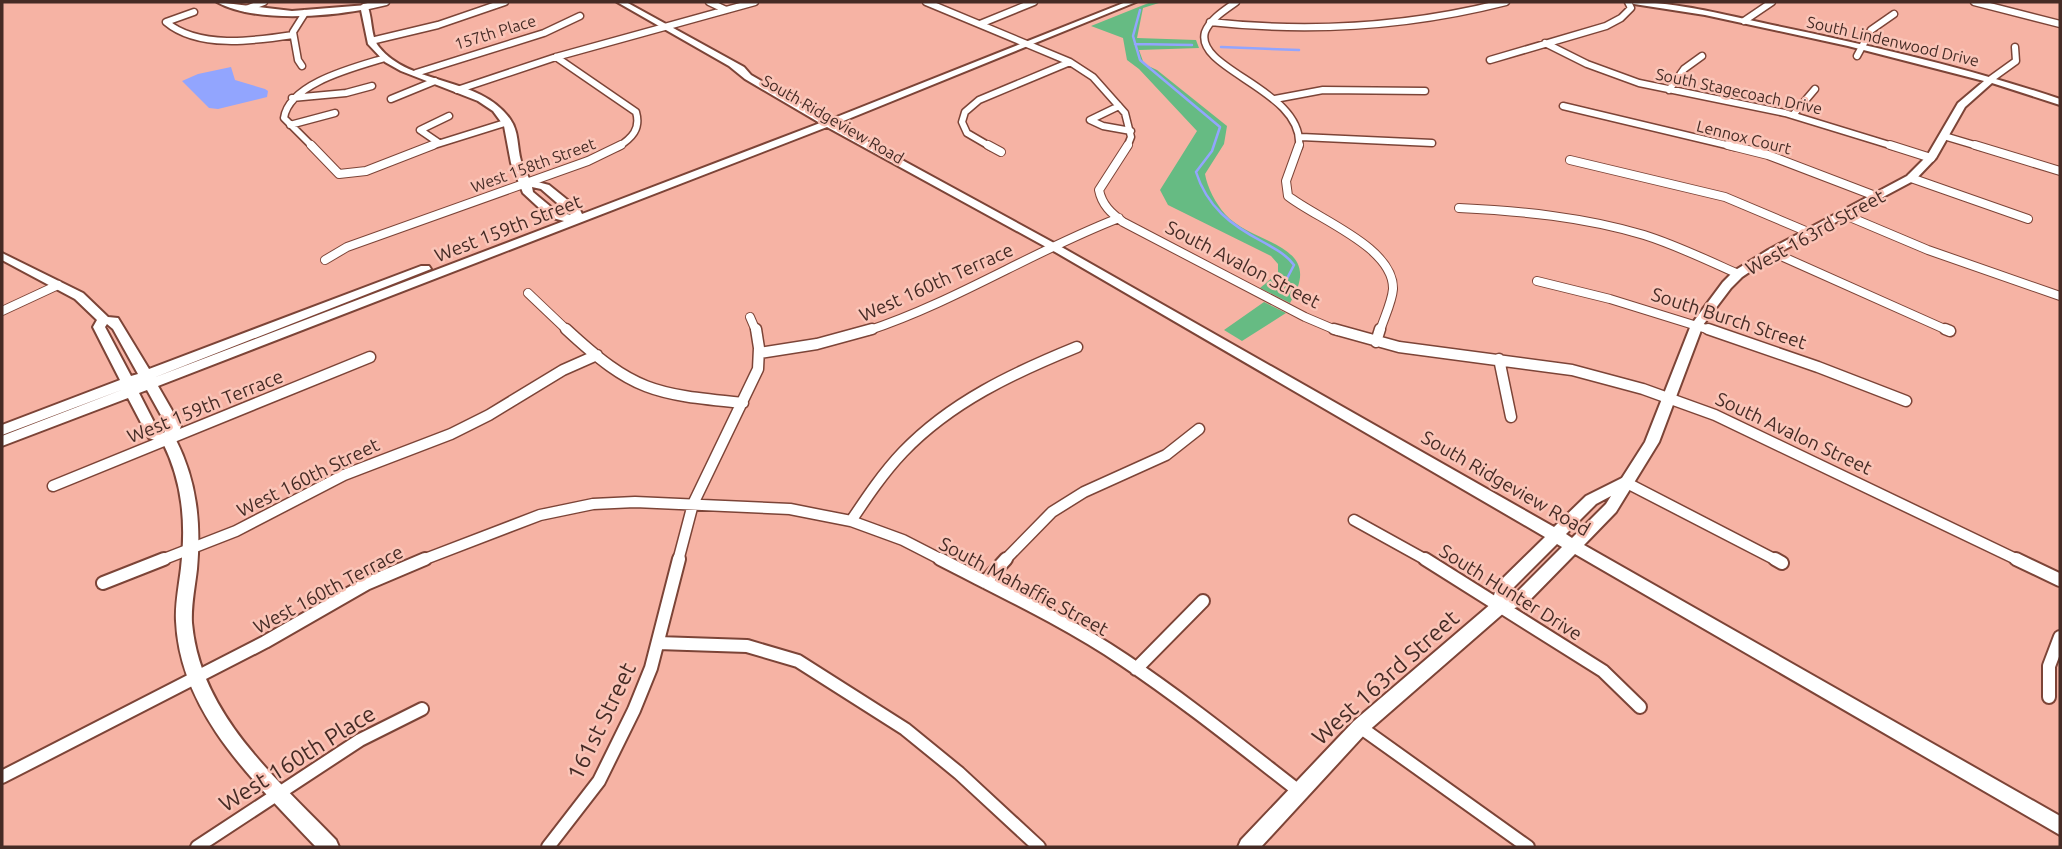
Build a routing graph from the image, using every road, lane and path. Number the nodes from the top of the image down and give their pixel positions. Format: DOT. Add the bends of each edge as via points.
graph roads {
  1 [pos="221,2"];
  2 [pos="264,2"];
  3 [pos="386,2"];
  4 [pos="505,2"];
  5 [pos="621,2"];
  6 [pos="709,2"];
  7 [pos="755,2"];
  8 [pos="926,2"];
  9 [pos="1034,2"];
  10 [pos="1132,2"];
  11 [pos="1236,2"];
  12 [pos="1506,2"];
  13 [pos="1628,2"];
  14 [pos="1634,2"];
  15 [pos="1772,2"];
  16 [pos="1974,2"];
  17 [pos="364,7"];
  18 [pos="246,9"];
  19 [pos="726,10"];
  20 [pos="194,12"];
  21 [pos="305,13"];
  22 [pos="1894,15"];
  23 [pos="580,16"];
  24 [pos="1744,21"];
  25 [pos="1210,22"];
  26 [pos="980,24"];
  27 [pos="2060,24"];
  28 [pos="667,28"];
  29 [pos="293,35"];
  30 [pos="371,41"];
  31 [pos="1026,43"];
  32 [pos="1545,43"];
  33 [pos="1862,45"];
  34 [pos="2015,47"];
  35 [pos="1702,56"];
  36 [pos="1857,56"];
  37 [pos="556,57"];
  38 [pos="388,60"];
  39 [pos="1490,60"];
  40 [pos="1070,62"];
  41 [pos="302,66"];
  42 [pos="416,73"];
  43 [pos="1991,79"];
  44 [pos="435,81"];
  45 [pos="372,86"];
  46 [pos="1815,89"];
  47 [pos="457,90"];
  48 [pos="1669,90"];
  49 [pos="1425,91"];
  50 [pos="292,98"];
  51 [pos="391,99"];
  52 [pos="1275,99"];
  53 [pos="2060,102"];
  54 [pos="1119,106"];
  55 [pos="1563,106"];
  56 [pos="335,113"];
  57 [pos="1793,115"];
  58 [pos="449,116"];
  59 [pos="828,120"];
  60 [pos="290,125"];
  61 [pos="509,125"];
  62 [pos="1130,131"];
  63 [pos="1944,136"];
  64 [pos="1301,137"];
  65 [pos="439,143"];
  66 [pos="1432,143"];
  67 [pos="1001,152"];
  68 [pos="1931,158"];
  69 [pos="1570,160"];
  70 [pos="2060,171"];
  71 [pos="1911,178"];
  72 [pos="527,183"];
  73 [pos="1878,197"];
  74 [pos="1459,208"];
  75 [pos="1845,215"];
  76 [pos="577,216"];
  77 [pos="560,218"];
  78 [pos="1119,218"];
  79 [pos="2028,219"];
  80 [pos="1808,232"];
  81 [pos="1054,247"];
  82 [pos="1772,252"];
  83 [pos="2,256"];
  84 [pos="325,260"];
  85 [pos="1738,274"];
  86 [pos="1537,281"];
  87 [pos="58,285"];
  88 [pos="528,293"];
  89 [pos="2060,296"];
  90 [pos="2,311"];
  91 [pos="750,317"];
  92 [pos="104,320"];
  93 [pos="1697,325"];
  94 [pos="1950,331"];
  95 [pos="1376,342"];
  96 [pos="1077,347"];
  97 [pos="761,353"];
  98 [pos="597,355"];
  99 [pos="370,357"];
  100 [pos="1499,359"];
  101 [pos="148,379"];
  102 [pos="130,386"];
  103 [pos="1668,397"];
  104 [pos="1906,401"];
  105 [pos="743,403"];
  106 [pos="1511,417"];
  107 [pos="1199,429"];
  108 [pos="2,430"];
  109 [pos="169,440"];
  110 [pos="2,441"];
  111 [pos="1625,481"];
  112 [pos="53,486"];
  113 [pos="693,504"];
  114 [pos="1354,520"];
  115 [pos="850,521"];
  116 [pos="1556,536"];
  117 [pos="1573,546"];
  118 [pos="192,547"];
  119 [pos="1782,564"];
  120 [pos="2060,580"];
  121 [pos="985,582"];
  122 [pos="103,583"];
  123 [pos="1203,601"];
  124 [pos="1500,606"];
  125 [pos="2060,637"];
  126 [pos="658,643"];
  127 [pos="1136,669"];
  128 [pos="195,679"];
  129 [pos="2049,697"];
  130 [pos="1640,707"];
  131 [pos="422,709"];
  132 [pos="1360,727"];
  133 [pos="2,777"];
  134 [pos="1300,792"];
  135 [pos="279,793"];
  136 [pos="2060,826"];
  137 [pos="197,847"];
  138 [pos="329,847"];
  139 [pos="548,847"];
  140 [pos="1039,847"];
  141 [pos="1248,847"];
  142 [pos="1528,847"];
  1 -- 18 [label="street"];
  2 -- 18 [label="street"];
  3 -- 17 [label="street"];
  4 -- 30 [label="street"];
  5 -- 28 [label="street, South Ridgeview Road"];
  6 -- 19 [label="street"];
  7 -- 19 [label="street"];
  8 -- 26 [label="street"];
  9 -- 26 [label="street"];
  10 -- 31 [label="street, West 159th Street"];
  11 -- 25 [label="street"];
  12 -- 25 [label="street" via="1391,23 1263,27"];
  13 -- 32 [label="street" via="1627,15 1607,27"];
  14 -- 24 [label="street, South Lindenwood Drive"];
  15 -- 24 [label="street"];
  16 -- 27 [label="street"];
  17 -- 21 [label="street"];
  17 -- 30 [label="street"];
  18 -- 21 [label="street"];
  19 -- 28 [label="street"];
  20 -- 29 [label="street" via="166,22 177,31 237,40"];
  21 -- 29 [label="street"];
  22 -- 33 [label="street" via="1876,24"];
  23 -- 42 [label="street, 157th Place" via="540,34"];
  24 -- 33 [label="street, South Lindenwood Drive"];
  25 -- 52 [label="street" via="1204,39 1214,59"];
  26 -- 31 [label="street"];
  28 -- 37 [label="street"];
  28 -- 59 [label="street, South Ridgeview Road"];
  29 -- 41 [label="street"];
  30 -- 38 [label="street"];
  31 -- 40 [label="street"];
  31 -- 59 [label="street, West 159th Street"];
  32 -- 39 [label="street"];
  32 -- 48 [label="street, South Stagecoach Drive" via="1612,74"];
  33 -- 36 [label="street"];
  33 -- 43 [label="street, South Lindenwood Drive"];
  34 -- 43 [label="street, West 163rd Street" via="2016,61"];
  35 -- 48 [label="street" via="1684,69"];
  37 -- 47 [label="street"];
  37 -- 72 [label="street, West 158th Street" via="636,112 638,128 606,153"];
  38 -- 42 [label="street"];
  38 -- 50 [label="street" via="314,85"];
  40 -- 54 [label="street" via="1094,77"];
  40 -- 67 [label="street" via="979,100 965,112 962,122 967,133"];
  42 -- 44 [label="street"];
  43 -- 53 [label="street, South Lindenwood Drive"];
  43 -- 63 [label="street, West 163rd Street" via="1961,104"];
  44 -- 47 [label="street"];
  44 -- 51 [label="street"];
  45 -- 50 [label="street"];
  46 -- 57 [label="street"];
  47 -- 61 [label="street" via="498,111"];
  48 -- 57 [label="street, South Stagecoach Drive"];
  49 -- 52 [label="street" via="1323,90"];
  50 -- 60 [label="street" via="282,113"];
  52 -- 64 [label="street"];
  54 -- 62 [label="street"];
  54 -- 62 [label="street" via="1090,120"];
  55 -- 73 [label="street, Lennox Court" via="1768,155"];
  56 -- 60 [label="street"];
  57 -- 68 [label="street, South Stagecoach Drive"];
  58 -- 65 [label="street" via="420,130"];
  59 -- 76 [label="street, West 159th Street"];
  59 -- 81 [label="street, South Ridgeview Road" via="899,164"];
  60 -- 65 [label="street" via="333,170 348,175"];
  61 -- 65 [label="street"];
  61 -- 72 [label="street" via="518,168"];
  62 -- 78 [label="street, South Avalon Street" via="1125,152 1099,190 1100,201"];
  63 -- 68 [label="street, West 163rd Street"];
  63 -- 70 [label="street"];
  64 -- 66 [label="street"];
  64 -- 95 [label="street" via="1286,192 1298,205 1377,254 1393,276 1393,291"];
  68 -- 71 [label="street, West 163rd Street"];
  69 -- 80 [label="street" via="1725,197"];
  71 -- 73 [label="street, West 163rd Street"];
  71 -- 79 [label="street"];
  72 -- 76 [label="street" via="545,187"];
  72 -- 77 [label="street" via="536,202"];
  72 -- 84 [label="street, West 158th Street" via="347,247"];
  73 -- 75 [label="street, West 163rd Street"];
  74 -- 85 [label="street" via="1602,224 1654,239"];
  75 -- 80 [label="street, West 163rd Street"];
  75 -- 89 [label="street"];
  76 -- 77 [label="street, West 159th Street"];
  76 -- 101 [label="street, West 159th Street"];
  77 -- 101 [label="street, West 159th Street"];
  78 -- 81 [label="street, West 160th Terrace"];
  78 -- 95 [label="street, South Avalon Street" via="1305,317"];
  80 -- 82 [label="street, West 163rd Street"];
  81 -- 97 [label="street, West 160th Terrace" via="864,333 817,346"];
  81 -- 116 [label="street, South Ridgeview Road"];
  82 -- 85 [label="street, West 163rd Street"];
  82 -- 94 [label="street"];
  83 -- 87 [label="street"];
  85 -- 93 [label="street, West 163rd Street"];
  86 -- 93 [label="street, South Burch Street"];
  87 -- 90 [label="street"];
  87 -- 92 [label="street" via="79,296"];
  88 -- 98 [label="street"];
  91 -- 97 [label="street"];
  92 -- 101 [label="street" via="114,321"];
  92 -- 102 [label="street" via="99,327"];
  93 -- 103 [label="street, West 163rd Street"];
  93 -- 104 [label="street, South Burch Street"];
  95 -- 100 [label="street, South Avalon Street"];
  96 -- 115 [label="street" via="1014,373 944,415 903,452"];
  97 -- 105 [label="street, 161st Street"];
  98 -- 105 [label="street" via="649,389"];
  98 -- 118 [label="street, West 160th Street" via="547,378 474,423 344,475 262,520"];
  99 -- 109 [label="street, West 159th Terrace"];
  100 -- 103 [label="street, South Avalon Street" via="1593,374"];
  100 -- 106 [label="street"];
  101 -- 102 [label="street, West 159th Street"];
  101 -- 109 [label="street" via="174,426"];
  102 -- 108 [label="street, West 159th Street"];
  102 -- 109 [label="street" via="154,435"];
  102 -- 110 [label="street, West 159th Street"];
  103 -- 111 [label="street, West 163rd Street" via="1651,442"];
  103 -- 120 [label="street, South Avalon Street" via="1736,423"];
  105 -- 113 [label="street, 161st Street"];
  107 -- 121 [label="street" via="1166,455 1084,492 1052,512"];
  109 -- 112 [label="street, West 159th Terrace"];
  109 -- 118 [label="street" via="190,491"];
  111 -- 116 [label="street, West 163rd Street" via="1591,500"];
  111 -- 117 [label="street, West 163rd Street" via="1611,508"];
  111 -- 119 [label="street"];
  113 -- 115 [label="street, South Mahaffie Street" via="790,509"];
  113 -- 126 [label="street, 161st Street"];
  113 -- 128 [label="street, West 160th Terrace" via="593,504 540,515 366,584"];
  114 -- 124 [label="street, South Hunter Drive"];
  115 -- 121 [label="street, South Mahaffie Street" via="902,540"];
  116 -- 117 [label="street, South Ridgeview Road"];
  116 -- 124 [label="street, West 163rd Street" via="1503,588"];
  117 -- 124 [label="street, West 163rd Street" via="1520,600"];
  117 -- 136 [label="street, South Ridgeview Road"];
  118 -- 122 [label="street, West 160th Street"];
  118 -- 128 [label="street" via="184,623"];
  121 -- 127 [label="street, South Mahaffie Street"];
  123 -- 127 [label="street"];
  124 -- 130 [label="street, South Hunter Drive" via="1603,671"];
  124 -- 132 [label="street, West 163rd Street"];
  125 -- 129 [label="street" via="2049,666"];
  126 -- 139 [label="street, 161st Street" via="634,710 599,781"];
  126 -- 140 [label="street" via="750,646 798,661 905,729"];
  127 -- 134 [label="street, South Mahaffie Street"];
  128 -- 133 [label="street, West 160th Terrace"];
  128 -- 135 [label="street" via="229,737"];
  131 -- 135 [label="street, West 160th Place" via="360,740"];
  132 -- 134 [label="street, West 163rd Street"];
  132 -- 142 [label="street"];
  134 -- 141 [label="street, West 163rd Street"];
  135 -- 137 [label="street, West 160th Place"];
  135 -- 138 [label="street"];
}
